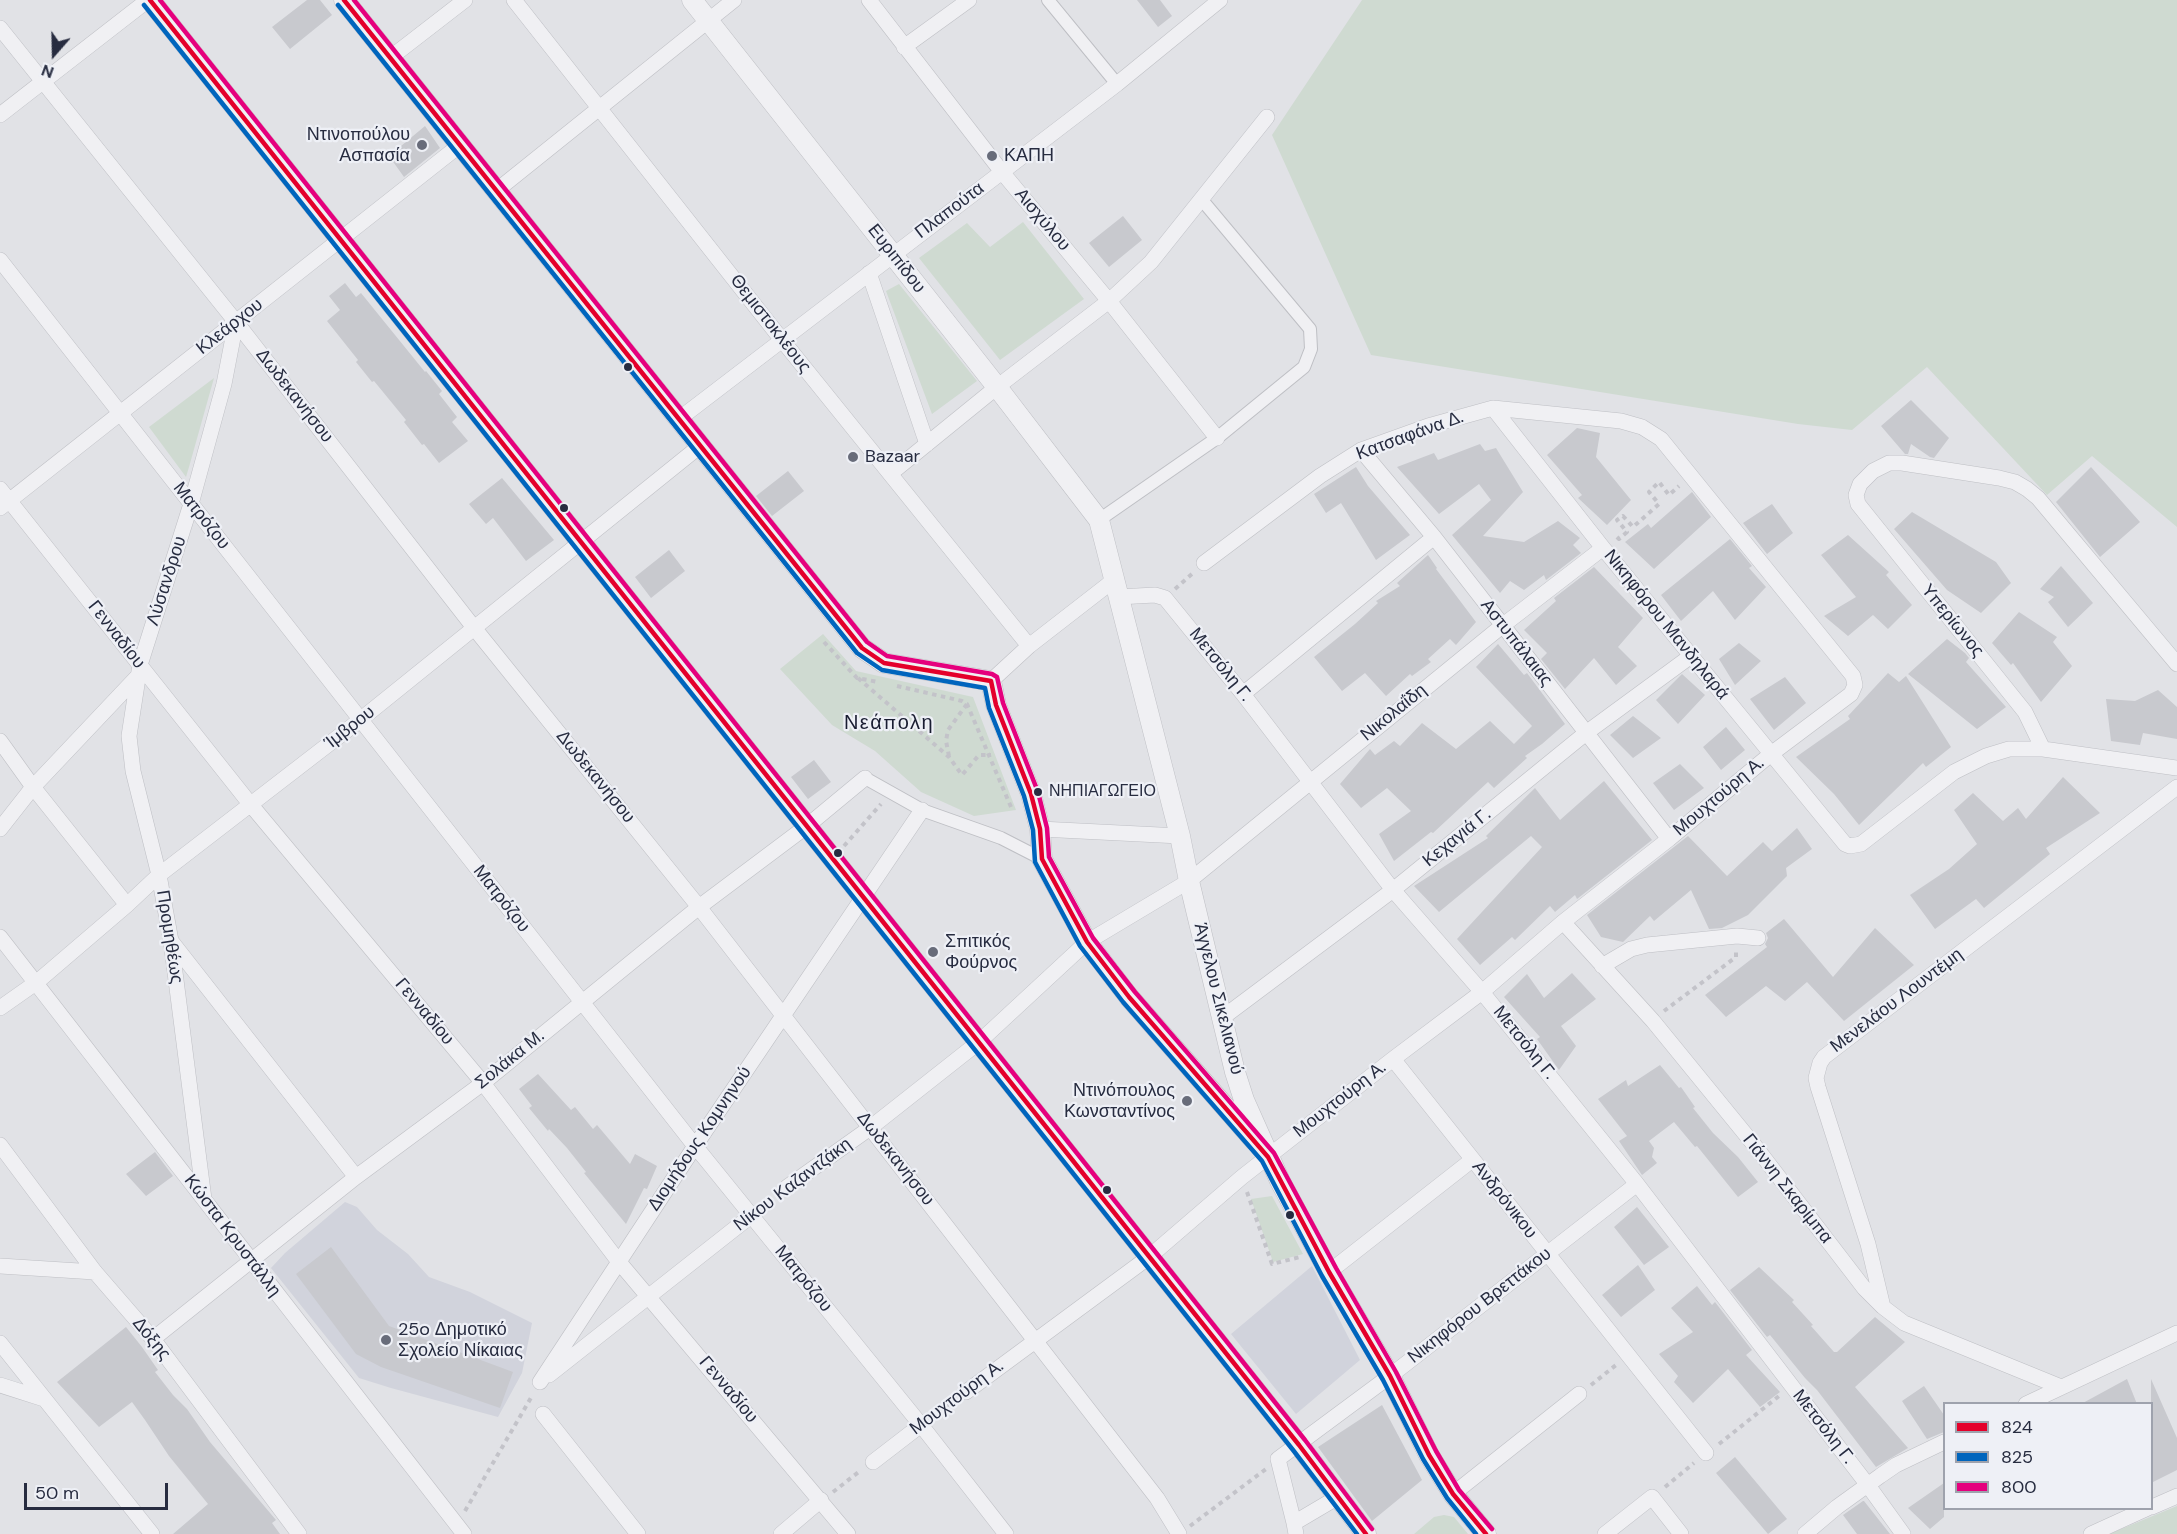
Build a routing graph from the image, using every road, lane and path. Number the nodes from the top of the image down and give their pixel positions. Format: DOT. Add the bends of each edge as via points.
graph roads {
  1 [pos="149,0"];
  2 [pos="344,0"];
  3 [pos="465,0"];
  4 [pos="514,0"];
  5 [pos="692,0"];
  6 [pos="734,0"];
  7 [pos="869,0"];
  8 [pos="969,0"];
  9 [pos="1048,0"];
  10 [pos="1220,0"];
  11 [pos="708,21"];
  12 [pos="0,28"];
  13 [pos="904,46"];
  14 [pos="390,58"];
  15 [pos="44,82"];
  16 [pos="1117,84"];
  17 [pos="600,108"];
  18 [pos="0,115"];
  19 [pos="1267,117"];
  20 [pos="460,145"];
  21 [pos="1002,172"];
  22 [pos="496,190"];
  23 [pos="1202,200"];
  24 [pos="340,239"];
  25 [pos="893,255"];
  26 [pos="0,260"];
  27 [pos="869,273"];
  28 [pos="1109,301"];
  29 [pos="236,322"];
  30 [pos="782,340"];
  31 [pos="998,387"];
  32 [pos="1492,408"];
  33 [pos="120,413"];
  34 [pos="679,419"];
  35 [pos="1217,438"];
  36 [pos="927,444"];
  37 [pos="700,446"];
  38 [pos="1361,450"];
  39 [pos="890,474"];
  40 [pos="1691,476"];
  41 [pos="3,499"];
  42 [pos="191,504"];
  43 [pos="1100,520"];
  44 [pos="1434,537"];
  45 [pos="580,542"];
  46 [pos="1600,544"];
  47 [pos="1204,563"];
  48 [pos="1116,589"];
  49 [pos="1166,598"];
  50 [pos="1502,626"];
  51 [pos="475,629"];
  52 [pos="824,642"];
  53 [pos="1029,646"];
  54 [pos="1691,656"];
  55 [pos="2177,664"];
  56 [pos="138,671"];
  57 [pos="857,678"];
  58 [pos="991,681"];
  59 [pos="879,683"];
  60 [pos="891,685"];
  61 [pos="1244,694"];
  62 [pos="968,704"];
  63 [pos="360,720"];
  64 [pos="1586,733"];
  65 [pos="0,741"];
  66 [pos="2043,749"];
  67 [pos="1771,754"];
  68 [pos="990,755"];
  69 [pos="949,757"];
  70 [pos="2177,768"];
  71 [pos="865,778"];
  72 [pos="1310,781"];
  73 [pos="2177,787"];
  74 [pos="33,788"];
  75 [pos="888,797"];
  76 [pos="251,805"];
  77 [pos="1011,807"];
  78 [pos="922,810"];
  79 [pos="807,826"];
  80 [pos="1040,829"];
  81 [pos="0,830"];
  82 [pos="1180,836"];
  83 [pos="1669,839"];
  84 [pos="844,847"];
  85 [pos="1042,859"];
  86 [pos="159,875"];
  87 [pos="1188,882"];
  88 [pos="1393,890"];
  89 [pos="863,897"];
  90 [pos="127,905"];
  91 [pos="699,907"];
  92 [pos="1563,922"];
  93 [pos="0,938"];
  94 [pos="1758,938"];
  95 [pos="171,941"];
  96 [pos="1087,942"];
  97 [pos="1602,966"];
  98 [pos="1720,968"];
  99 [pos="37,982"];
  100 [pos="1482,992"];
  101 [pos="1682,996"];
  102 [pos="583,1001"];
  103 [pos="0,1008"];
  104 [pos="783,1015"];
  105 [pos="1222,1018"];
  106 [pos="979,1042"];
  107 [pos="1393,1059"];
  108 [pos="483,1083"];
  109 [pos="870,1128"];
  110 [pos="0,1145"];
  111 [pos="695,1146"];
  112 [pos="1268,1157"];
  113 [pos="1472,1160"];
  114 [pos="356,1177"];
  115 [pos="1242,1177"];
  116 [pos="1637,1184"];
  117 [pos="787,1187"];
  118 [pos="204,1199"];
  119 [pos="752,1215"];
  120 [pos="1318,1252"];
  121 [pos="1547,1254"];
  122 [pos="1149,1257"];
  123 [pos="250,1260"];
  124 [pos="619,1262"];
  125 [pos="0,1266"];
  126 [pos="95,1272"];
  127 [pos="1329,1272"];
  128 [pos="649,1297"];
  129 [pos="1882,1307"];
  130 [pos="2177,1333"];
  131 [pos="153,1339"];
  132 [pos="1035,1339"];
  133 [pos="0,1343"];
  134 [pos="1628,1356"];
  135 [pos="1390,1376"];
  136 [pos="540,1382"];
  137 [pos="0,1385"];
  138 [pos="1791,1387"];
  139 [pos="2061,1387"];
  140 [pos="966,1392"];
  141 [pos="1579,1394"];
  142 [pos="44,1399"];
  143 [pos="2030,1402"];
  144 [pos="543,1414"];
  145 [pos="921,1425"];
  146 [pos="1943,1442"];
  147 [pos="1299,1445"];
  148 [pos="1706,1453"];
  149 [pos="1278,1460"];
  150 [pos="873,1462"];
  151 [pos="1867,1484"];
  152 [pos="1453,1494"];
  153 [pos="2177,1496"];
  154 [pos="1338,1497"];
  155 [pos="1652,1497"];
  156 [pos="821,1500"];
  157 [pos="2153,1507"];
  158 [pos="2145,1510"];
  159 [pos="460,1529"];
  160 [pos="1295,1529"];
  161 [pos="152,1534"];
  162 [pos="299,1534"];
  163 [pos="638,1534"];
  164 [pos="781,1534"];
  165 [pos="848,1534"];
  166 [pos="1006,1534"];
  167 [pos="1179,1534"];
  168 [pos="1366,1534"];
  169 [pos="1486,1534"];
  170 [pos="1605,1534"];
  171 [pos="1681,1534"];
  172 [pos="1805,1534"];
  173 [pos="1903,1534"];
  174 [pos="2091,1534"];
  1 -- 15 [label="street"];
  1 -- 24 [label="street"];
  2 -- 14 [label="street"];
  3 -- 14 [label="street"];
  4 -- 17 [label="street, Θεμιστοκλέους"];
  5 -- 11 [label="street, Ευριπίδου"];
  6 -- 11 [label="street"];
  7 -- 13 [label="street, Αισχύλου"];
  8 -- 13 [label="street"];
  9 -- 16 [label="street"];
  10 -- 16 [label="street, Πλαπούτα"];
  11 -- 17 [label="street"];
  11 -- 25 [label="street, Ευριπίδου"];
  12 -- 15 [label="street, Δωδεκανήσου"];
  13 -- 21 [label="street, Αισχύλου"];
  14 -- 20 [label="street"];
  15 -- 18 [label="street"];
  15 -- 29 [label="street, Δωδεκανήσου"];
  16 -- 21 [label="street, Πλαπούτα"];
  17 -- 22 [label="street"];
  17 -- 30 [label="street, Θεμιστοκλέους"];
  19 -- 23 [label="street"];
  20 -- 22 [label="street"];
  20 -- 24 [label="street, Κλεάρχου"];
  21 -- 25 [label="street, Πλαπούτα"];
  21 -- 28 [label="street, Αισχύλου"];
  22 -- 34 [label="street"];
  23 -- 28 [label="street" via="1151,262"];
  23 -- 35 [label="street" via="1310,329 1311,350 1304,367"];
  24 -- 29 [label="street, Κλεάρχου"];
  24 -- 45 [label="street"];
  25 -- 27 [label="street, Πλαπούτα"];
  25 -- 31 [label="street, Ευριπίδου"];
  26 -- 33 [label="street, Ματρόζου"];
  27 -- 30 [label="street, Πλαπούτα"];
  27 -- 36 [label="street"];
  28 -- 31 [label="street"];
  28 -- 35 [label="street, Αισχύλου"];
  29 -- 33 [label="street, Κλεάρχου"];
  29 -- 42 [label="street, Λύσανδρου" via="224,384"];
  29 -- 51 [label="street, Δωδεκανήσου"];
  30 -- 34 [label="street, Πλαπούτα"];
  30 -- 39 [label="street, Θεμιστοκλέους"];
  31 -- 36 [label="street"];
  31 -- 43 [label="street, Ευριπίδου"];
  32 -- 38 [label="street, Κατσαφάνα Δ."];
  32 -- 40 [label="street, Κατσαφάνα Δ." via="1621,420 1642,427 1661,439"];
  32 -- 46 [label="street, Νικηφόρου Μανδηλαρά"];
  33 -- 41 [label="street, Κλεάρχου"];
  33 -- 42 [label="street, Ματρόζου"];
  34 -- 37 [label="street"];
  35 -- 43 [label="street"];
  36 -- 39 [label="street"];
  37 -- 45 [label="street, Ίμβρου"];
  37 -- 58 [label="street" via="862,648 890,665"];
  38 -- 44 [label="street, Αστυπάλαιας"];
  38 -- 47 [label="street, Κατσαφάνα Δ."];
  39 -- 53 [label="street, Θεμιστοκλέους"];
  40 -- 46 [label="path" via="1669,495 1659,483 1649,492 1659,504 1633,527 1623,516 1617,520 1627,532 1619,539 1610,528"];
  40 -- 67 [label="street, Μουχτούρη Α." via="1853,676 1851,694"];
  41 -- 56 [label="street, Γενναδίου"];
  42 -- 56 [label="street, Λύσανδρου"];
  42 -- 63 [label="street, Ματρόζου"];
  43 -- 48 [label="street, Άγγελου Σικελιανού"];
  44 -- 50 [label="street, Αστυπάλαιας"];
  44 -- 61 [label="street"];
  45 -- 51 [label="street, Ίμβρου"];
  45 -- 79 [label="street"];
  46 -- 50 [label="street, Νικολαΐδη"];
  46 -- 54 [label="street, Νικηφόρου Μανδηλαρά"];
  47 -- 49 [label="path"];
  48 -- 49 [label="street"];
  48 -- 53 [label="street"];
  48 -- 82 [label="street, Άγγελου Σικελιανού"];
  49 -- 61 [label="street, Μετσόλη Γ."];
  50 -- 64 [label="street, Αστυπάλαιας"];
  50 -- 72 [label="street, Νικολαΐδη"];
  51 -- 63 [label="street, Ίμβρου"];
  51 -- 91 [label="street, Δωδεκανήσου"];
  52 -- 57 [label="path"];
  53 -- 58 [label="street"];
  54 -- 64 [label="street, Κεχαγιά Γ."];
  54 -- 67 [label="street, Νικηφόρου Μανδηλαρά"];
  55 -- 66 [label="street, Υπερίωνος" via="2038,498 2015,482 1902,463 1888,463 1872,471 1860,484 1858,504 2025,712"];
  56 -- 74 [label="street, Λύσανδρου"];
  56 -- 76 [label="street, Γενναδίου"];
  56 -- 86 [label="street, Προμηθέως" via="130,750"];
  57 -- 59 [label="path"];
  57 -- 69 [label="path"];
  58 -- 80 [label="street"];
  60 -- 62 [label="path"];
  61 -- 72 [label="street, Μετσόλη Γ."];
  62 -- 68 [label="path"];
  62 -- 69 [label="path" via="948,730"];
  63 -- 76 [label="street, Ίμβρου"];
  63 -- 102 [label="street, Ματρόζου"];
  64 -- 83 [label="street, Αστυπάλαιας"];
  64 -- 88 [label="street, Κεχαγιά Γ."];
  65 -- 74 [label="street"];
  66 -- 67 [label="street, Νικηφόρου Μανδηλαρά" via="2009,749 1954,772 1862,844 1850,846"];
  66 -- 70 [label="street"];
  67 -- 83 [label="street, Μουχτούρη Α."];
  68 -- 69 [label="path" via="980,755 962,774"];
  68 -- 77 [label="path"];
  71 -- 78 [label="street"];
  71 -- 79 [label="street, Σολάκα Μ."];
  72 -- 87 [label="street, Νικολαΐδη"];
  72 -- 88 [label="street, Μετσόλη Γ."];
  73 -- 129 [label="street, Μενελάου Λουντέμη" via="1820,1063 1818,1087 1868,1244"];
  74 -- 81 [label="street, Λύσανδρου"];
  74 -- 90 [label="street"];
  75 -- 84 [label="path"];
  76 -- 86 [label="street, Ίμβρου"];
  76 -- 108 [label="street, Γενναδίου"];
  78 -- 85 [label="street" via="1001,838"];
  78 -- 89 [label="street, Διομήδους Κομνηνού"];
  79 -- 89 [label="street"];
  79 -- 91 [label="street, Σολάκα Μ."];
  80 -- 82 [label="street"];
  80 -- 85 [label="street"];
  82 -- 87 [label="street, Άγγελου Σικελιανού"];
  83 -- 92 [label="street, Μουχτούρη Α."];
  85 -- 96 [label="street"];
  86 -- 90 [label="street, Ίμβρου"];
  86 -- 95 [label="street, Προμηθέως"];
  87 -- 96 [label="street, Νίκου Καζαντζάκη"];
  87 -- 105 [label="street, Άγγελου Σικελιανού"];
  88 -- 100 [label="street, Μετσόλη Γ."];
  88 -- 105 [label="street, Κεχαγιά Γ."];
  89 -- 104 [label="street, Διομήδους Κομνηνού"];
  89 -- 106 [label="street"];
  90 -- 99 [label="street, Ίμβρου"];
  91 -- 102 [label="street, Σολάκα Μ."];
  91 -- 104 [label="street, Δωδεκανήσου"];
  92 -- 97 [label="street, Γιάννη Σκαρίμπα"];
  92 -- 100 [label="street, Μουχτούρη Α."];
  93 -- 99 [label="street, Κώστα Κρυστάλλη"];
  94 -- 97 [label="street" via="1737,936 1647,945 1631,949"];
  95 -- 114 [label="street"];
  95 -- 118 [label="street, Προμηθέως"];
  96 -- 106 [label="street, Νίκου Καζαντζάκη"];
  96 -- 112 [label="street" via="1129,997"];
  97 -- 129 [label="street, Γιάννη Σκαρίμπα" via="1755,1146"];
  98 -- 101 [label="path"];
  99 -- 103 [label="street, Ίμβρου"];
  99 -- 118 [label="street, Κώστα Κρυστάλλη"];
  100 -- 107 [label="street, Μουχτούρη Α."];
  100 -- 116 [label="street, Μετσόλη Γ."];
  102 -- 108 [label="street, Σολάκα Μ."];
  102 -- 111 [label="street, Ματρόζου"];
  104 -- 109 [label="street, Δωδεκανήσου"];
  104 -- 111 [label="street, Διομήδους Κομνηνού"];
  105 -- 112 [label="street, Άγγελου Σικελιανού" via="1240,1089"];
  106 -- 109 [label="street, Νίκου Καζαντζάκη"];
  106 -- 122 [label="street"];
  107 -- 112 [label="street, Μουχτούρη Α."];
  107 -- 113 [label="street, Ανδρόνικου"];
  108 -- 114 [label="street, Σολάκα Μ."];
  108 -- 124 [label="street, Γενναδίου"];
  109 -- 117 [label="street, Νίκου Καζαντζάκη"];
  109 -- 132 [label="street, Δωδεκανήσου"];
  110 -- 126 [label="street, Δόξης"];
  111 -- 119 [label="street, Ματρόζου"];
  111 -- 124 [label="street, Διομήδους Κομνηνού"];
  112 -- 115 [label="street, Μουχτούρη Α."];
  112 -- 120 [label="street, Άγγελου Σικελιανού"];
  113 -- 121 [label="street, Ανδρόνικου"];
  113 -- 127 [label="street"];
  114 -- 123 [label="street, Σολάκα Μ."];
  115 -- 120 [label="path" via="1272,1264"];
  115 -- 122 [label="street, Μουχτούρη Α."];
  116 -- 121 [label="street, Νικηφόρου Βρεττάκου"];
  116 -- 138 [label="street, Μετσόλη Γ."];
  118 -- 123 [label="street, Κώστα Κρυστάλλη"];
  119 -- 128 [label="street, Νίκου Καζαντζάκη"];
  119 -- 145 [label="street, Ματρόζου"];
  120 -- 127 [label="street, Άγγελου Σικελιανού"];
  121 -- 134 [label="street, Ανδρόνικου"];
  121 -- 135 [label="street, Νικηφόρου Βρεττάκου"];
  122 -- 132 [label="street, Μουχτούρη Α."];
  122 -- 147 [label="street"];
  123 -- 131 [label="street, Σολάκα Μ."];
  123 -- 159 [label="street, Κώστα Κρυστάλλη"];
  124 -- 128 [label="street, Γενναδίου"];
  124 -- 136 [label="street, Διομήδους Κομνηνού"];
  125 -- 126 [label="street"];
  126 -- 131 [label="street, Δόξης"];
  127 -- 135 [label="street, Άγγελου Σικελιανού"];
  128 -- 136 [label="street, Νίκου Καζαντζάκη"];
  128 -- 156 [label="street, Γενναδίου"];
  129 -- 139 [label="street, Γιάννη Σκαρίμπα" via="1904,1323"];
  130 -- 139 [label="street"];
  131 -- 162 [label="street, Δόξης"];
  132 -- 140 [label="street, Μουχτούρη Α."];
  132 -- 167 [label="street, Δωδεκανήσου" via="1157,1498"];
  133 -- 142 [label="street"];
  134 -- 141 [label="path"];
  134 -- 148 [label="street, Ανδρόνικου"];
  135 -- 147 [label="street, Νικηφόρου Βρεττάκου"];
  135 -- 152 [label="street, Άγγελου Σικελιανού"];
  136 -- 159 [label="path"];
  137 -- 142 [label="street"];
  138 -- 148 [label="path"];
  138 -- 151 [label="street, Μετσόλη Γ."];
  139 -- 143 [label="street"];
  140 -- 145 [label="path, Μουχτούρη Α."];
  141 -- 152 [label="street"];
  142 -- 161 [label="street"];
  144 -- 163 [label="street"];
  145 -- 150 [label="street, Μουχτούρη Α."];
  145 -- 166 [label="street, Ματρόζου"];
  146 -- 151 [label="street"];
  147 -- 149 [label="street, Νικηφόρου Βρεττάκου"];
  147 -- 154 [label="street"];
  148 -- 155 [label="path"];
  149 -- 160 [label="street"];
  149 -- 167 [label="path"];
  150 -- 156 [label="path"];
  151 -- 172 [label="street"];
  151 -- 173 [label="street, Μετσόλη Γ."];
  152 -- 169 [label="street, Άγγελου Σικελιανού"];
  153 -- 157 [label="street"];
  154 -- 160 [label="street"];
  154 -- 168 [label="street"];
  155 -- 170 [label="street"];
  155 -- 171 [label="street"];
  156 -- 164 [label="street"];
  156 -- 165 [label="street, Γενναδίου"];
  158 -- 174 [label="street"];
}
